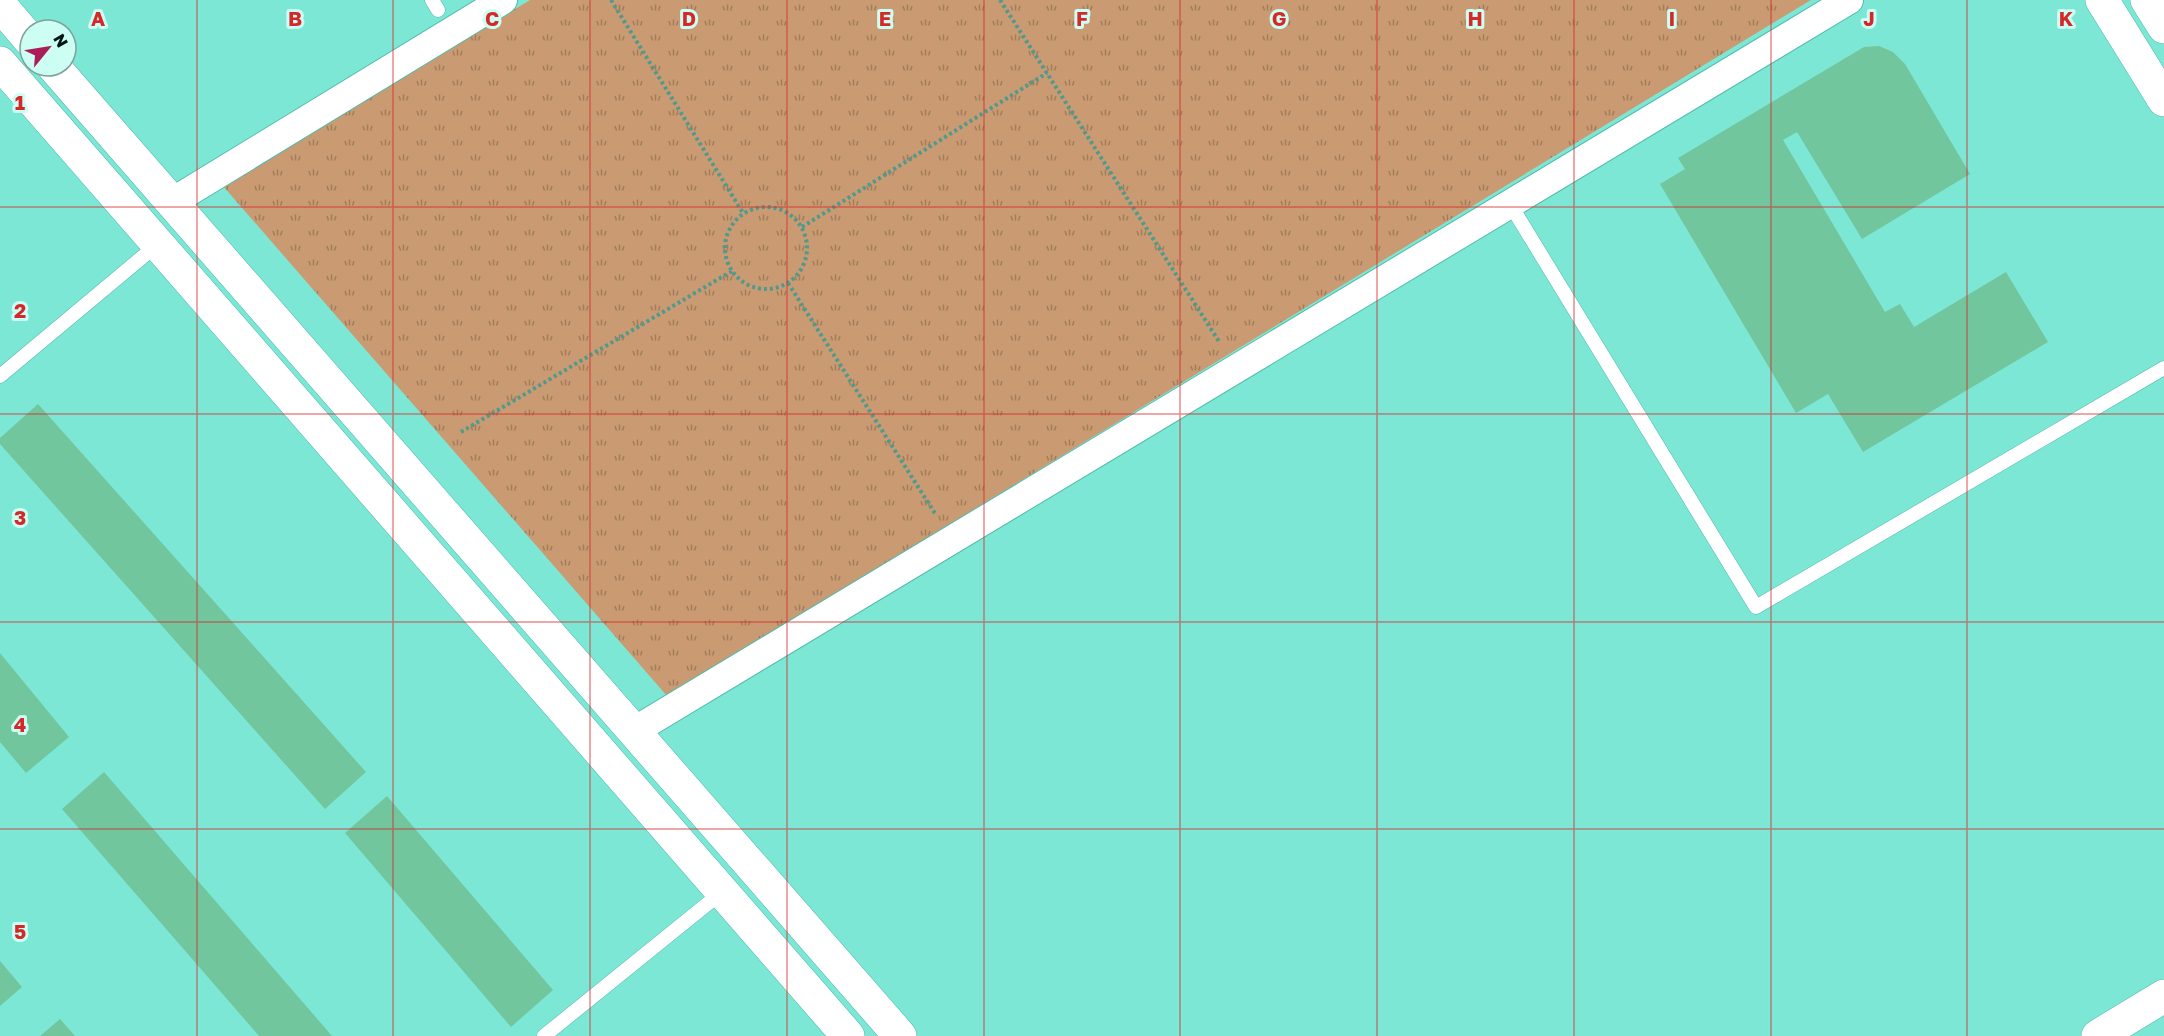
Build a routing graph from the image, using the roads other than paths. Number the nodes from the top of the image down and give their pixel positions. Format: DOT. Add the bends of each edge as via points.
graph roads {
  1 [pos="503,0"];
  2 [pos="1849,0"];
  3 [pos="2102,0"];
  4 [pos="2147,0"];
  5 [pos="0,5"];
  6 [pos="18,26"];
  7 [pos="2164,27"];
  8 [pos="0,63"];
  9 [pos="64,78"];
  10 [pos="2164,100"];
  11 [pos="172,202"];
  12 [pos="1510,204"];
  13 [pos="158,244"];
  14 [pos="2164,368"];
  15 [pos="0,376"];
  16 [pos="634,731"];
  17 [pos="722,892"];
  18 [pos="2164,996"];
  19 [pos="544,1036"];
  20 [pos="848,1036"];
  21 [pos="900,1036"];
  22 [pos="2098,1036"];
  1 -- 11 [label="street"];
  2 -- 12 [label="street"];
  3 -- 10 [label="street"];
  4 -- 7 [label="street"];
  5 -- 6 [label="street"];
  8 -- 13 [label="street"];
  9 -- 11 [label="street"];
  11 -- 16 [label="street"];
  12 -- 14 [label="lane" via="1756,607"];
  12 -- 16 [label="street"];
  13 -- 15 [label="lane"];
  13 -- 17 [label="street"];
  16 -- 21 [label="street"];
  17 -- 19 [label="lane"];
  17 -- 20 [label="street"];
  18 -- 22 [label="street"];
}
